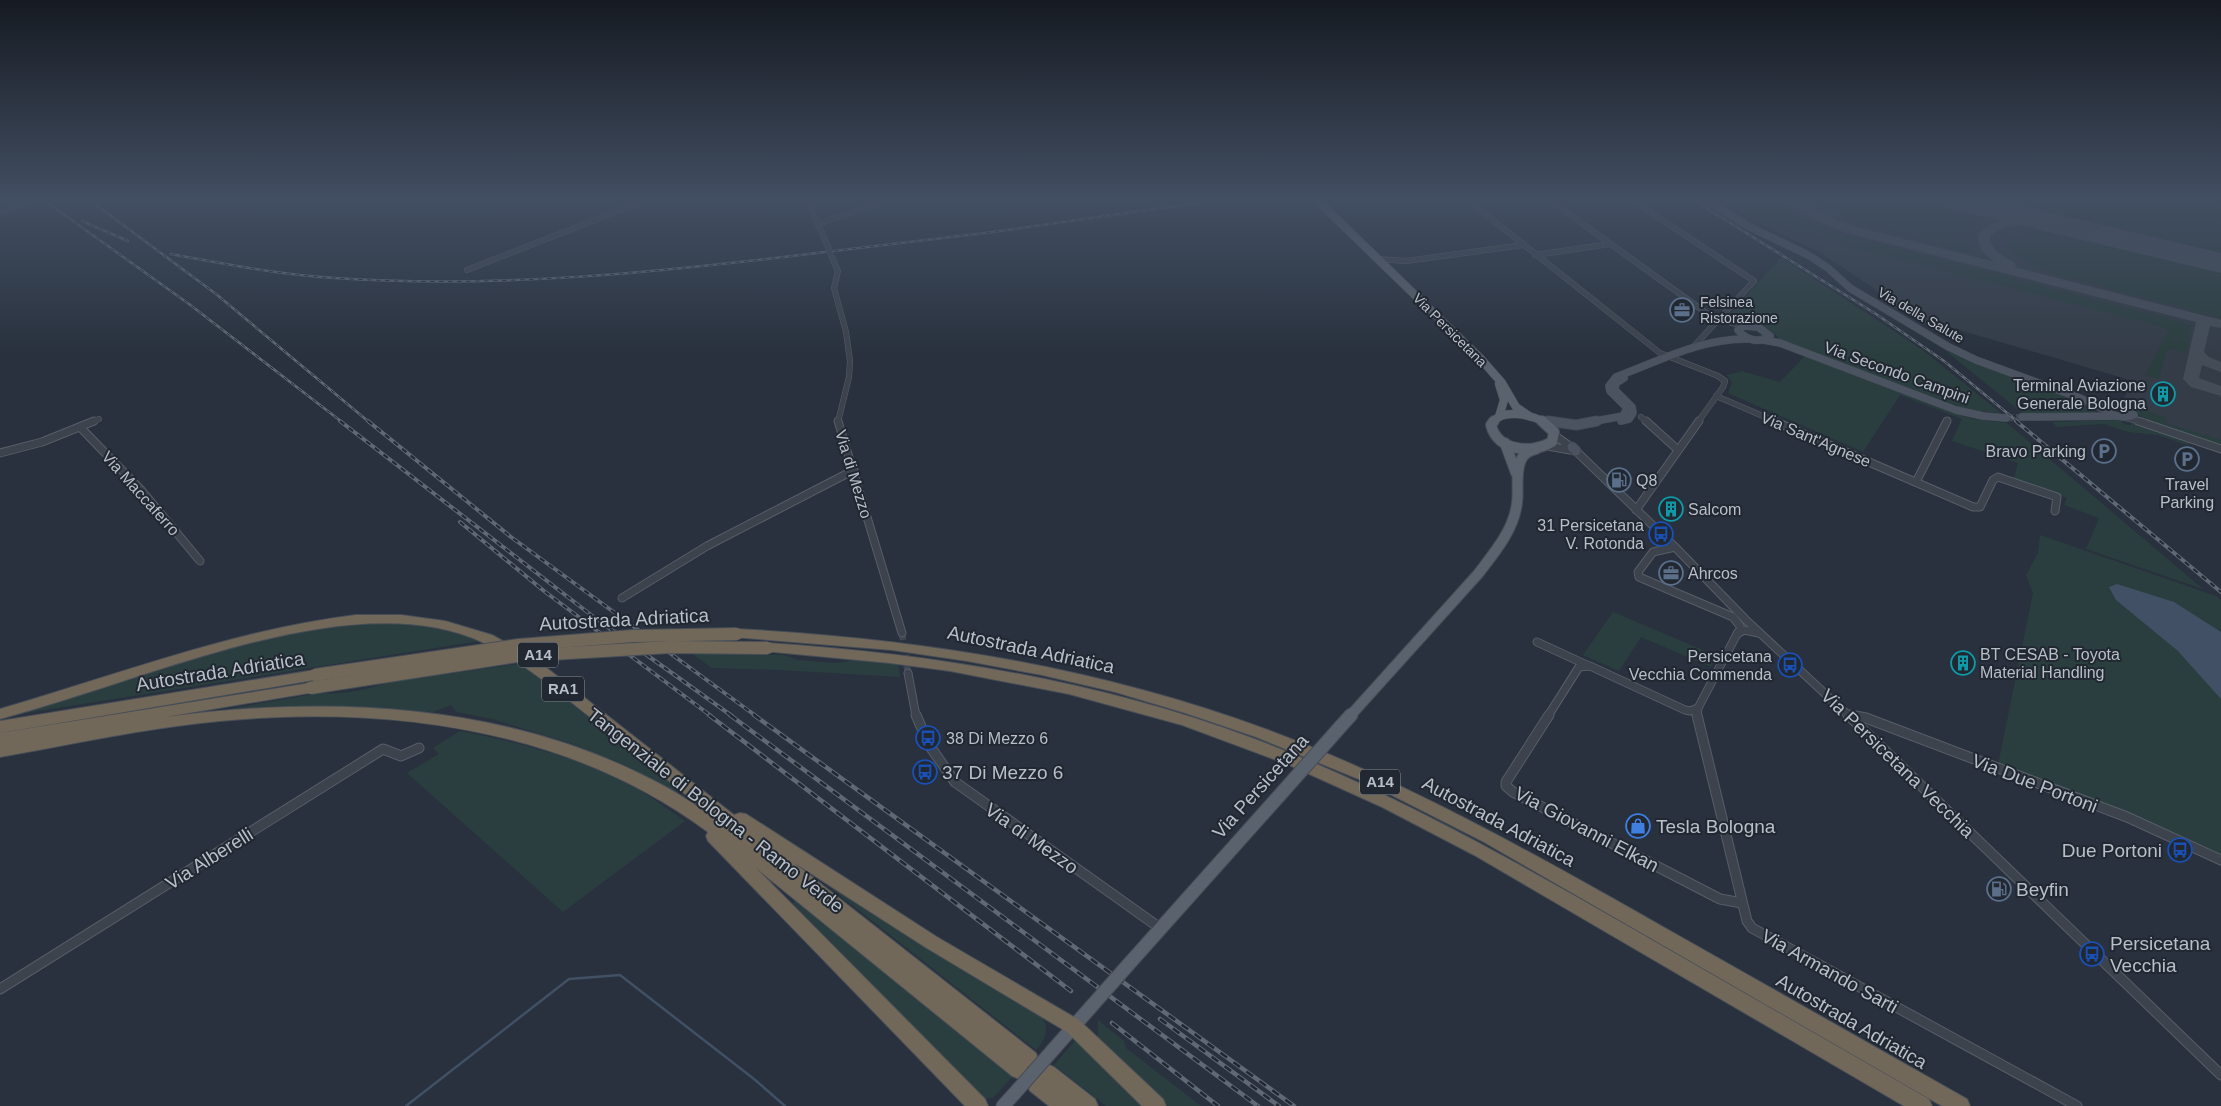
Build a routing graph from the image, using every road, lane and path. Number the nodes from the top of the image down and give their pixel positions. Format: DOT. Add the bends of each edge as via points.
graph roads {
  1 [pos="511,253"];
  2 [pos="830,253"];
  3 [pos="1370,253"];
  4 [pos="1467,253"];
  5 [pos="1532,253"];
  6 [pos="1551,253"];
  7 [pos="1622,253"];
  8 [pos="1711,253"];
  9 [pos="1803,253"];
  10 [pos="1535,255"];
  11 [pos="1376,259"];
  12 [pos="1406,261"];
  13 [pos="1386,269"];
  14 [pos="467,270"];
  15 [pos="1717,320"];
  16 [pos="1740,329"];
  17 [pos="1769,334"];
  18 [pos="1730,338"];
  19 [pos="1750,339"];
  20 [pos="1764,340"];
  21 [pos="1780,343"];
  22 [pos="1695,345"];
  23 [pos="1670,358"];
  24 [pos="1650,366"];
  25 [pos="1496,376"];
  26 [pos="1716,396"];
  27 [pos="2104,408"];
  28 [pos="2134,413"];
  29 [pos="2097,416"];
  30 [pos="1499,417"];
  31 [pos="1533,417"];
  32 [pos="1641,417"];
  33 [pos="2022,417"];
  34 [pos="2121,417"];
  35 [pos="2006,418"];
  36 [pos="99,419"];
  37 [pos="1947,420"];
  38 [pos="2151,424"];
  39 [pos="80,427"];
  40 [pos="1554,435"];
  41 [pos="1505,443"];
  42 [pos="1541,448"];
  43 [pos="1574,449"];
  44 [pos="1678,450"];
  45 [pos="2221,450"];
  46 [pos="11,451"];
  47 [pos="0,453"];
  48 [pos="0,459"];
  49 [pos="854,470"];
  50 [pos="1518,479"];
  51 [pos="1916,482"];
  52 [pos="1636,510"];
  53 [pos="2055,511"];
  54 [pos="1675,547"];
  55 [pos="200,561"];
  56 [pos="622,598"];
  57 [pos="1741,627"];
  58 [pos="902,633"];
  59 [pos="1760,633"];
  60 [pos="1537,642"];
  61 [pos="1560,652"];
  62 [pos="1590,666"];
  63 [pos="1578,667"];
  64 [pos="144,669"];
  65 [pos="908,673"];
  66 [pos="312,682"];
  67 [pos="0,708"];
  68 [pos="1698,708"];
  69 [pos="1846,713"];
  70 [pos="0,714"];
  71 [pos="0,727"];
  72 [pos="90,736"];
  73 [pos="0,739"];
  74 [pos="419,748"];
  75 [pos="0,751"];
  76 [pos="0,755"];
  77 [pos="655,761"];
  78 [pos="658,790"];
  79 [pos="2221,860"];
  80 [pos="1742,903"];
  81 [pos="1160,928"];
  82 [pos="0,989"];
  83 [pos="1073,1026"];
  84 [pos="2221,1075"];
  85 [pos="978,1106"];
  86 [pos="1003,1106"];
  87 [pos="1064,1106"];
  88 [pos="1088,1106"];
  89 [pos="1156,1106"];
  90 [pos="1922,1106"];
  91 [pos="1960,1106"];
  92 [pos="2076,1106"];
  1 -- 14 [label="street"];
  2 -- 49 [label="street, Via di Mezzo" via="838,271 834,288 850,361 838,423"];
  3 -- 11 [label="main road, Via Persicetana"];
  4 -- 12 [label="street"];
  5 -- 10 [label="street"];
  6 -- 10 [label="street"];
  7 -- 15 [label="street"];
  8 -- 15 [label="street" via="1754,281"];
  9 -- 27 [label="street, Via della Salute" via="1828,268 1850,288 1946,346"];
  10 -- 23 [label="street"];
  11 -- 12 [label="street"];
  11 -- 13 [label="main road, Via Persicetana"];
  12 -- 13 [label="street"];
  13 -- 25 [label="main road, Via Persicetana"];
  15 -- 16 [label="street"];
  15 -- 22 [label="street"];
  16 -- 17 [label="street" via="1760,328"];
  16 -- 18 [label="street"];
  16 -- 19 [label="street"];
  17 -- 20 [label="street" via="1769,338"];
  17 -- 21 [label="street, Via Secondo Campini"];
  18 -- 19 [label="street, Via Secondo Campini"];
  18 -- 23 [label="street"];
  19 -- 20 [label="street, Via Secondo Campini"];
  20 -- 21 [label="street, Via Secondo Campini"];
  21 -- 35 [label="street, Via Secondo Campini" via="1956,410"];
  23 -- 24 [label="street"];
  23 -- 26 [label="street" via="1722,378 1725,383"];
  24 -- 31 [label="street" via="1610,382 1610,391 1627,408 1623,416 1576,425"];
  24 -- 40 [label="street" via="1619,380 1615,386 1618,394 1632,407 1629,419 1560,430"];
  25 -- 30 [label="main road, Via Persicetana" via="1504,400"];
  25 -- 31 [label="main road, Via Persicetana" via="1516,406"];
  26 -- 44 [label="street"];
  26 -- 51 [label="street, Via Sant'Agnese"];
  27 -- 28 [label="street" via="2120,404"];
  27 -- 29 [label="street"];
  27 -- 34 [label="street"];
  28 -- 34 [label="street"];
  28 -- 38 [label="street"];
  29 -- 33 [label="street"];
  29 -- 34 [label="street"];
  30 -- 31 [label="main road" via="1510,414"];
  30 -- 41 [label="main road, Via Persicetana" via="1492,423 1491,430"];
  31 -- 40 [label="main road, Via Persicetana" via="1549,426"];
  32 -- 44 [label="street"];
  34 -- 38 [label="street"];
  36 -- 39 [label="street"];
  37 -- 51 [label="street"];
  38 -- 45 [label="street"];
  39 -- 46 [label="street"];
  39 -- 55 [label="street, Via Maccaferro" via="142,491"];
  40 -- 42 [label="main road, Via Persicetana" via="1552,442"];
  40 -- 43 [label="street, Via Persicetana Vecchia"];
  41 -- 42 [label="main road" via="1521,448"];
  41 -- 50 [label="main road, Via Persicetana"];
  42 -- 43 [label="street"];
  42 -- 50 [label="main road, Via Persicetana" via="1528,452 1521,459"];
  43 -- 52 [label="street, Via Persicetana Vecchia"];
  44 -- 52 [label="street"];
  46 -- 47 [label="street"];
  46 -- 48 [label="street"];
  49 -- 56 [label="street" via="707,546"];
  49 -- 58 [label="street, Via di Mezzo"];
  50 -- 81 [label="main road, Via Persicetana, bridge" via="1517,506 1512,520 1478,574"];
  51 -- 53 [label="street, Via Sant'Agnese" via="1977,508 1994,478 2002,477 2057,497"];
  52 -- 54 [label="street, Via Persicetana Vecchia"];
  54 -- 57 [label="street, Via Persicetana Vecchia"];
  54 -- 57 [label="street" via="1653,552 1638,572 1639,577 1733,617"];
  57 -- 59 [label="street, Via Persicetana Vecchia"];
  57 -- 59 [label="street"];
  57 -- 68 [label="street"];
  59 -- 69 [label="street, Via Persicetana Vecchia"];
  60 -- 61 [label="street"];
  61 -- 62 [label="street"];
  61 -- 63 [label="street"];
  62 -- 63 [label="street"];
  62 -- 68 [label="street" via="1685,710"];
  63 -- 80 [label="street, Via Giovanni Elkan" via="1506,786 1720,899"];
  64 -- 67 [label="highway"];
  64 -- 70 [label="highway, Tangenziale di Bologna - Ramo Verde / RA1"];
  64 -- 77 [label="highway, Tangenziale di Bologna - Ramo Verde / RA1" via="248,638 308,625 383,619 440,624 506,646"];
  65 -- 81 [label="street, Via di Mezzo" via="909,690 925,739 936,760 955,782"];
  66 -- 71 [label="highway, Autostrada Adriatica / A14"];
  66 -- 73 [label="highway, Autostrada Adriatica / A14"];
  66 -- 90 [label="highway, Autostrada Adriatica / A14, bridge" via="527,656 662,647 768,648 907,659 1013,676 1153,711 1285,757 1352,785 1475,846"];
  66 -- 91 [label="highway, Autostrada Adriatica / A14, bridge" via="518,645 633,636 737,634 887,644 1041,668 1157,698 1282,741 1381,782 1476,829"];
  68 -- 80 [label="street, Via Armando Sarti" via="1697,715"];
  69 -- 79 [label="street, Via Due Portoni" via="2127,817"];
  69 -- 84 [label="street, Via Persicetana Vecchia"];
  72 -- 75 [label="highway, Tangenziale di Bologna - Ramo Verde / RA1"];
  72 -- 76 [label="highway"];
  72 -- 78 [label="highway, Tangenziale di Bologna - Ramo Verde / RA1" via="252,713 333,710 410,716 475,725 541,742 598,761"];
  74 -- 82 [label="street, Via Alberelli" via="397,757 383,749"];
  77 -- 78 [label="highway, Tangenziale di Bologna - Ramo Verde / RA1" via="1024,1064 744,849"];
  77 -- 83 [label="highway" via="898,921"];
  78 -- 85 [label="highway" via="736,857"];
  80 -- 92 [label="street, Via Armando Sarti" via="1746,921 1752,928"];
  81 -- 83 [label="main road, Via Persicetana, bridge"];
  83 -- 86 [label="main road, Via Persicetana, bridge"];
  83 -- 89 [label="highway"];
  87 -- 88 [label="highway" via="1042,1079"];
}
